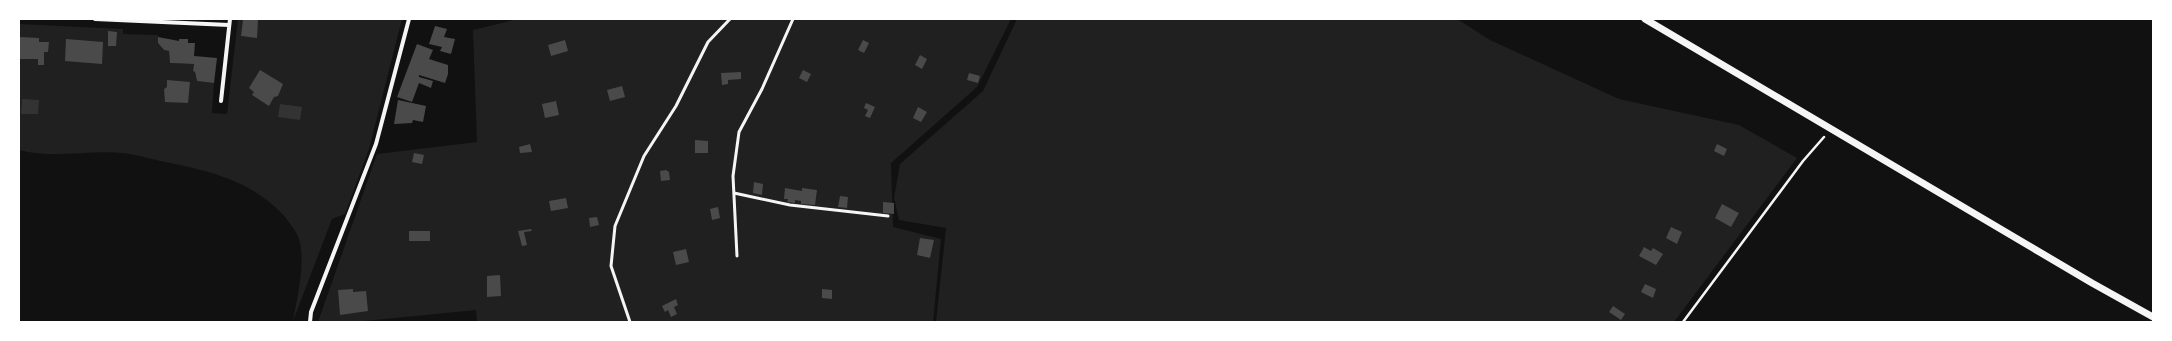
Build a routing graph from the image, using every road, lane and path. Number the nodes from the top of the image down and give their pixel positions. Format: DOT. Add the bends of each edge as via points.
graph roads {
  1 [pos="95,19"];
  2 [pos="230,19"];
  3 [pos="410,19"];
  4 [pos="730,19"];
  5 [pos="793,19"];
  6 [pos="1645,19"];
  7 [pos="230,25"];
  8 [pos="221,101"];
  9 [pos="1831,129"];
  10 [pos="734,193"];
  11 [pos="888,216"];
  12 [pos="737,256"];
  13 [pos="2153,317"];
  14 [pos="310,322"];
  15 [pos="630,322"];
  16 [pos="1683,322"];
  1 -- 7 [label="street"];
  2 -- 7 [label="street"];
  3 -- 14 [label="street" via="376,144 311,312"];
  4 -- 15 [label="lane" via="708,42 676,106 644,156 615,226 611,266"];
  5 -- 10 [label="lane" via="762,89 739,132 733,176"];
  6 -- 9 [label="street"];
  7 -- 8 [label="street"];
  9 -- 13 [label="street"];
  9 -- 16 [label="path" via="1803,161"];
  10 -- 11 [label="lane" via="790,205"];
  10 -- 12 [label="lane"];
}
